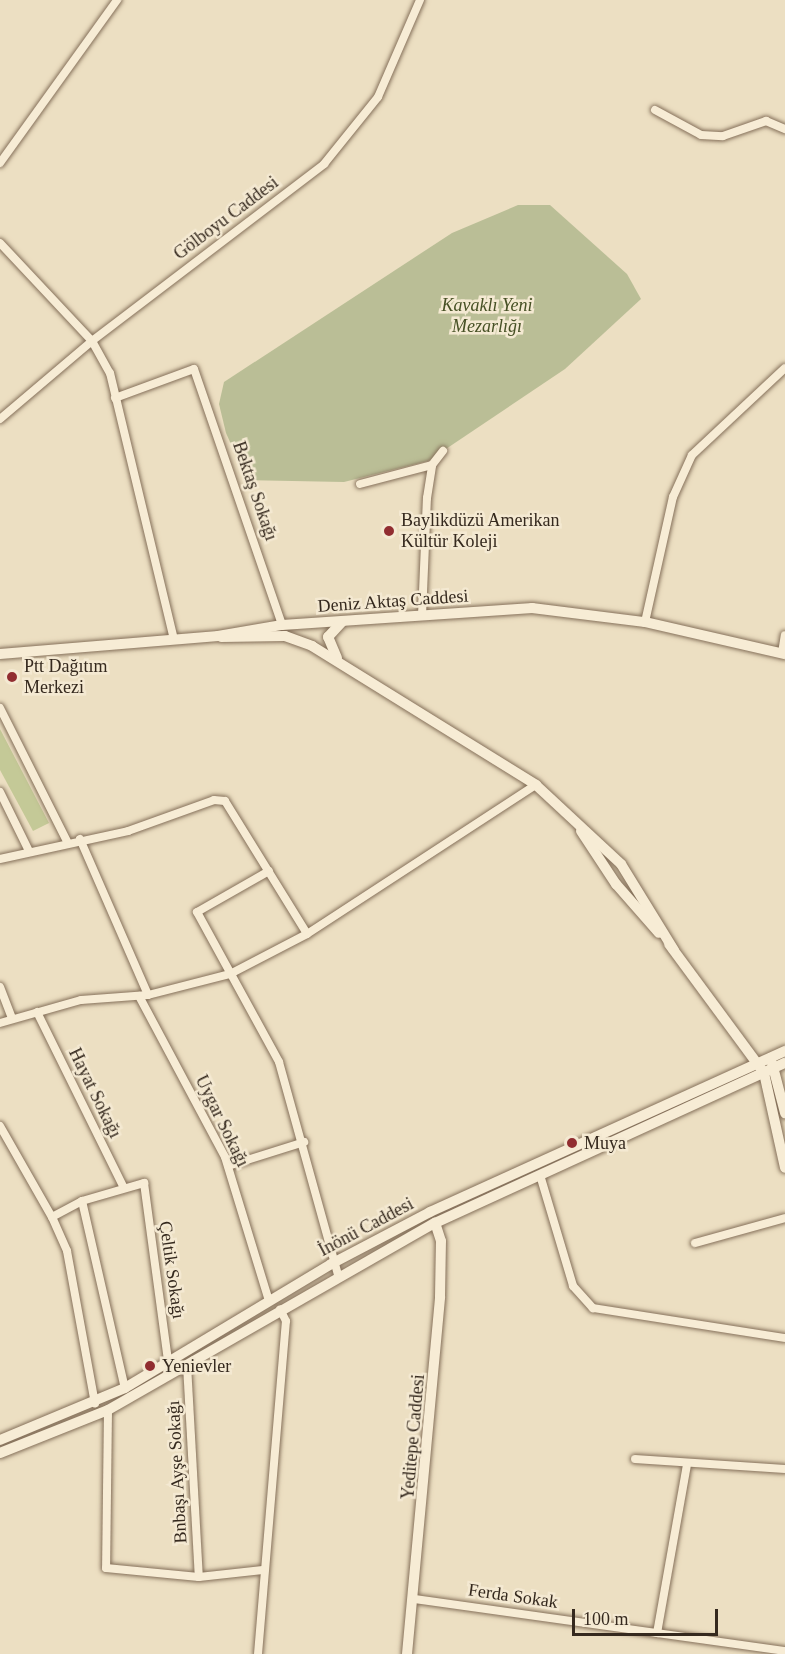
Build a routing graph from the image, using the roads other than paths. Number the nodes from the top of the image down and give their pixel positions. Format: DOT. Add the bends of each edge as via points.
graph roads {
  1 [pos="117,0"];
  2 [pos="420,0"];
  3 [pos="655,110"];
  4 [pos="785,129"];
  5 [pos="0,163"];
  6 [pos="0,243"];
  7 [pos="92,340"];
  8 [pos="785,368"];
  9 [pos="115,398"];
  10 [pos="0,419"];
  11 [pos="443,451"];
  12 [pos="432,465"];
  13 [pos="360,484"];
  14 [pos="422,616"];
  15 [pos="343,621"];
  16 [pos="645,622"];
  17 [pos="282,625"];
  18 [pos="785,635"];
  19 [pos="218,636"];
  20 [pos="174,639"];
  21 [pos="0,654"];
  22 [pos="784,654"];
  23 [pos="352,669"];
  24 [pos="0,708"];
  25 [pos="536,785"];
  26 [pos="0,792"];
  27 [pos="80,839"];
  28 [pos="67,842"];
  29 [pos="28,849"];
  30 [pos="0,859"];
  31 [pos="269,871"];
  32 [pos="307,934"];
  33 [pos="230,974"];
  34 [pos="0,987"];
  35 [pos="144,995"];
  36 [pos="37,1012"];
  37 [pos="12,1018"];
  38 [pos="0,1023"];
  39 [pos="785,1051"];
  40 [pos="770,1058"];
  41 [pos="780,1066"];
  42 [pos="760,1068"];
  43 [pos="785,1113"];
  44 [pos="0,1126"];
  45 [pos="617,1127"];
  46 [pos="623,1138"];
  47 [pos="304,1142"];
  48 [pos="536,1164"];
  49 [pos="228,1166"];
  50 [pos="785,1168"];
  51 [pos="540,1175"];
  52 [pos="124,1188"];
  53 [pos="479,1189"];
  54 [pos="82,1201"];
  55 [pos="484,1201"];
  56 [pos="52,1217"];
  57 [pos="785,1218"];
  58 [pos="435,1223"];
  59 [pos="392,1232"];
  60 [pos="397,1243"];
  61 [pos="695,1243"];
  62 [pos="331,1264"];
  63 [pos="338,1275"];
  64 [pos="269,1301"];
  65 [pos="280,1309"];
  66 [pos="785,1338"];
  67 [pos="168,1361"];
  68 [pos="186,1365"];
  69 [pos="174,1373"];
  70 [pos="124,1388"];
  71 [pos="95,1403"];
  72 [pos="108,1410"];
  73 [pos="0,1440"];
  74 [pos="0,1453"];
  75 [pos="635,1459"];
  76 [pos="687,1465"];
  77 [pos="785,1469"];
  78 [pos="263,1570"];
  79 [pos="199,1577"];
  80 [pos="415,1599"];
  81 [pos="657,1633"];
  82 [pos="785,1652"];
  83 [pos="258,1654"];
  84 [pos="407,1654"];
  1 -- 5 [label="street"];
  2 -- 7 [label="street, Gölboyu Caddesi" via="382,88 347,140 316,170"];
  3 -- 4 [label="street" via="701,135 723,136 766,121"];
  6 -- 7 [label="street"];
  7 -- 9 [label="street" via="110,373"];
  7 -- 10 [label="street, Gölboyu Caddesi"];
  8 -- 16 [label="street" via="693,455 673,497"];
  9 -- 17 [label="street, Bektaş Sokağı" via="194,369"];
  9 -- 20 [label="street"];
  11 -- 12 [label="street"];
  12 -- 13 [label="street"];
  12 -- 14 [label="street"];
  14 -- 15 [label="street, Deniz Aktaş Caddesi"];
  14 -- 16 [label="street, Deniz Aktaş Caddesi" via="532,608"];
  15 -- 17 [label="street, Deniz Aktaş Caddesi"];
  15 -- 23 [label="street" via="328,643"];
  16 -- 22 [label="street, Deniz Aktaş Caddesi"];
  17 -- 19 [label="street, Deniz Aktaş Caddesi"];
  18 -- 22 [label="street"];
  19 -- 20 [label="street, Deniz Aktaş Caddesi"];
  19 -- 23 [label="street" via="285,636"];
  20 -- 21 [label="street, Deniz Aktaş Caddesi"];
  23 -- 25 [label="street"];
  24 -- 28 [label="street"];
  25 -- 32 [label="street"];
  25 -- 42 [label="street" via="567,809 616,884 674,950"];
  26 -- 29 [label="street"];
  27 -- 28 [label="street"];
  27 -- 31 [label="street" via="128,831 214,800 225,801"];
  27 -- 35 [label="street, Uygar Sokağı"];
  28 -- 29 [label="street"];
  29 -- 30 [label="street"];
  31 -- 32 [label="street"];
  31 -- 33 [label="street" via="197,912"];
  32 -- 33 [label="street"];
  33 -- 35 [label="street"];
  33 -- 47 [label="street" via="279,1062"];
  34 -- 37 [label="street"];
  35 -- 36 [label="street" via="81,1000"];
  35 -- 49 [label="street, Uygar Sokağı"];
  36 -- 37 [label="street"];
  36 -- 52 [label="street, Hayat Sokağı"];
  37 -- 38 [label="street"];
  39 -- 40 [label="street"];
  40 -- 41 [label="street"];
  40 -- 42 [label="street"];
  41 -- 42 [label="street"];
  41 -- 43 [label="street"];
  42 -- 45 [label="street, İnönü Caddesi"];
  42 -- 46 [label="street"];
  42 -- 50 [label="street"];
  44 -- 56 [label="street"];
  45 -- 46 [label="street"];
  45 -- 48 [label="street, İnönü Caddesi"];
  46 -- 51 [label="street"];
  47 -- 49 [label="street"];
  47 -- 62 [label="street"];
  48 -- 51 [label="street"];
  48 -- 53 [label="street, İnönü Caddesi"];
  49 -- 64 [label="street, Uygar Sokağı"];
  51 -- 55 [label="street"];
  51 -- 66 [label="street" via="573,1286 593,1308"];
  52 -- 54 [label="street"];
  52 -- 67 [label="street, Çeltik Sokağı" via="144,1183"];
  53 -- 55 [label="street"];
  53 -- 59 [label="street, İnönü Caddesi"];
  54 -- 56 [label="street"];
  54 -- 70 [label="street"];
  55 -- 58 [label="street"];
  56 -- 71 [label="street" via="67,1251"];
  57 -- 61 [label="street"];
  58 -- 60 [label="street"];
  58 -- 80 [label="street, Yeditepe Caddesi" via="441,1241 440,1297"];
  59 -- 60 [label="street"];
  59 -- 62 [label="street, İnönü Caddesi"];
  60 -- 63 [label="street"];
  62 -- 63 [label="street"];
  62 -- 64 [label="street, İnönü Caddesi"];
  63 -- 65 [label="street"];
  64 -- 67 [label="street, İnönü Caddesi"];
  65 -- 68 [label="street"];
  65 -- 78 [label="street" via="286,1321"];
  67 -- 69 [label="street"];
  67 -- 70 [label="street, İnönü Caddesi"];
  68 -- 69 [label="street"];
  68 -- 79 [label="street, Bnbaşı Ayşe Sokağı"];
  69 -- 72 [label="street"];
  70 -- 71 [label="street, İnönü Caddesi"];
  71 -- 73 [label="street, İnönü Caddesi"];
  72 -- 74 [label="street"];
  72 -- 79 [label="street" via="106,1568"];
  75 -- 76 [label="street"];
  76 -- 77 [label="street"];
  76 -- 81 [label="street"];
  78 -- 79 [label="street"];
  78 -- 83 [label="street"];
  80 -- 81 [label="street, Ferda Sokak"];
  80 -- 84 [label="street, Yeditepe Caddesi"];
  81 -- 82 [label="street, Ferda Sokak"];
}
